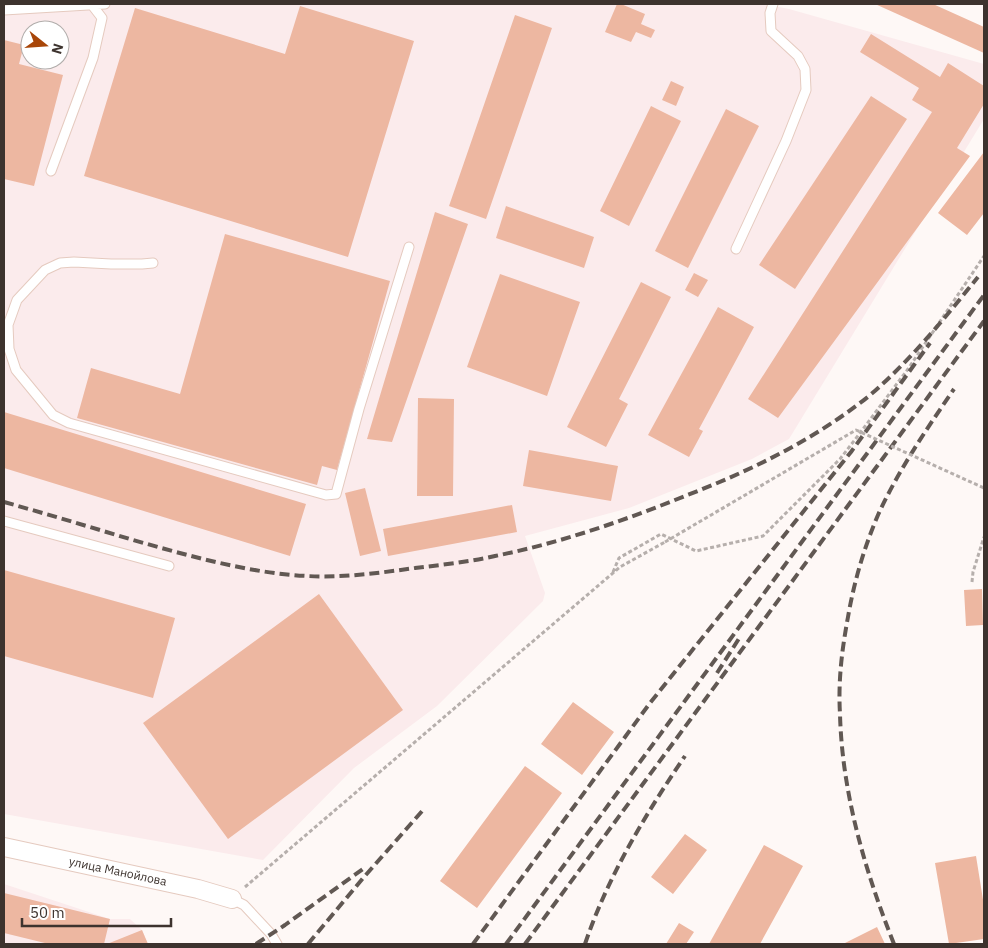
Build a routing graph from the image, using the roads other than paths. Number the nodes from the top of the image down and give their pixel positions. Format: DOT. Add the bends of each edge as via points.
graph roads {
  1 [pos="105,4"];
  2 [pos="773,4"];
  3 [pos="92,5"];
  4 [pos="4,10"];
  5 [pos="52,171"];
  6 [pos="410,247"];
  7 [pos="736,249"];
  8 [pos="153,263"];
  9 [pos="6,325"];
  10 [pos="4,521"];
  11 [pos="169,566"];
  12 [pos="4,847"];
  13 [pos="232,899"];
  14 [pos="277,944"];
  1 -- 3 [label="lane"];
  2 -- 7 [label="lane" via="771,31 798,56 804,69 806,90"];
  3 -- 4 [label="lane"];
  3 -- 5 [label="lane" via="102,18 93,58"];
  6 -- 9 [label="lane" via="336,494 326,495 53,416 16,370"];
  8 -- 9 [label="lane" via="60,263 45,270 17,300"];
  10 -- 11 [label="lane"];
  12 -- 13 [label="street, улица Манойлова"];
  13 -- 14 [label="lane" via="244,905"];
}
